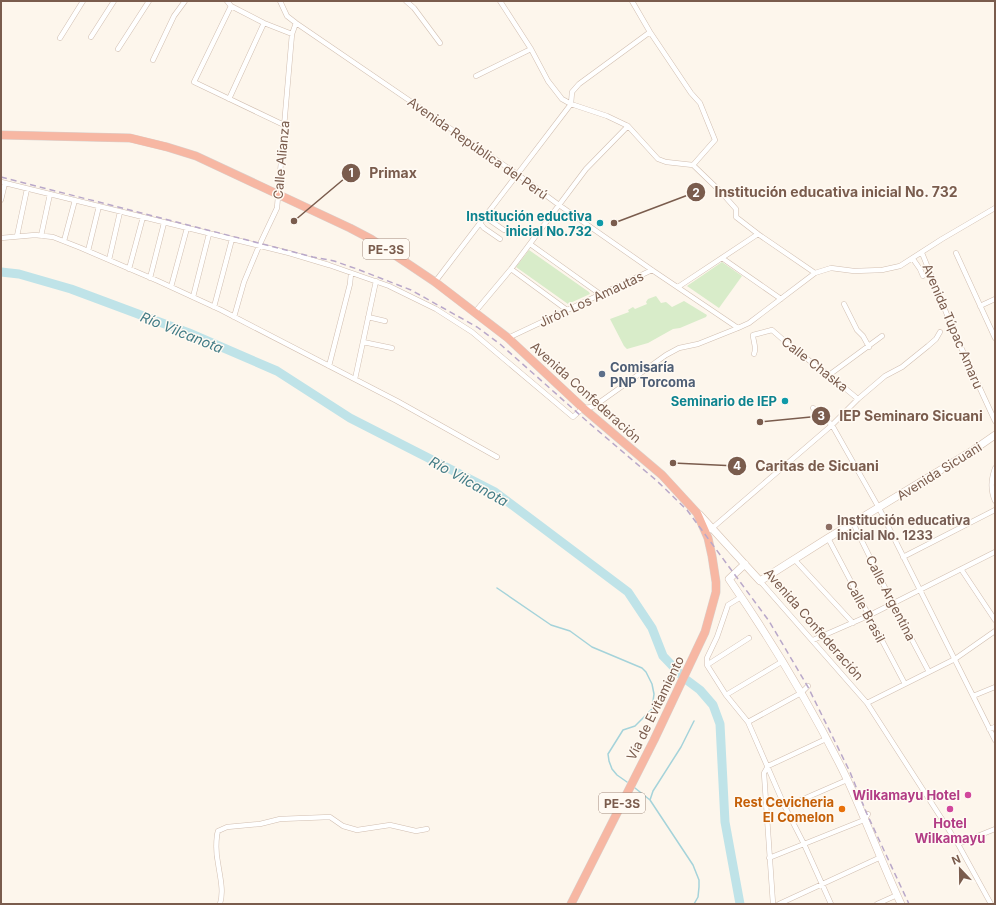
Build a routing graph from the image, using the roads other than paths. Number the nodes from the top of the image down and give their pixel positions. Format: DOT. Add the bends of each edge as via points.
graph roads {
  1 [pos="82,1"];
  2 [pos="114,1"];
  3 [pos="149,1"];
  4 [pos="185,1"];
  5 [pos="227,1"];
  6 [pos="280,1"];
  7 [pos="415,1"];
  8 [pos="500,1"];
  9 [pos="632,1"];
  10 [pos="408,3"];
  11 [pos="230,6"];
  12 [pos="264,23"];
  13 [pos="296,23"];
  14 [pos="650,32"];
  15 [pos="292,34"];
  16 [pos="60,38"];
  17 [pos="91,38"];
  18 [pos="440,43"];
  19 [pos="118,49"];
  20 [pos="531,49"];
  21 [pos="153,60"];
  22 [pos="476,76"];
  23 [pos="229,99"];
  24 [pos="571,104"];
  25 [pos="284,125"];
  26 [pos="628,126"];
  27 [pos="1,135"];
  28 [pos="692,165"];
  29 [pos="517,174"];
  30 [pos="3,183"];
  31 [pos="27,189"];
  32 [pos="50,194"];
  33 [pos="278,195"];
  34 [pos="1,200"];
  35 [pos="75,200"];
  36 [pos="559,205"];
  37 [pos="98,206"];
  38 [pos="995,208"];
  39 [pos="120,212"];
  40 [pos="485,216"];
  41 [pos="143,217"];
  42 [pos="164,223"];
  43 [pos="480,223"];
  44 [pos="187,228"];
  45 [pos="504,230"];
  46 [pos="209,234"];
  47 [pos="758,234"];
  48 [pos="17,236"];
  49 [pos="41,236"];
  50 [pos="1,238"];
  51 [pos="232,239"];
  52 [pos="500,239"];
  53 [pos="64,241"];
  54 [pos="530,244"];
  55 [pos="259,246"];
  56 [pos="88,251"];
  57 [pos="922,253"];
  58 [pos="956,253"];
  59 [pos="722,258"];
  60 [pos="913,259"];
  61 [pos="109,260"];
  62 [pos="129,268"];
  63 [pos="511,269"];
  64 [pos="652,270"];
  65 [pos="351,273"];
  66 [pos="815,273"];
  67 [pos="923,276"];
  68 [pos="150,278"];
  69 [pos="376,281"];
  70 [pos="435,282"];
  71 [pos="171,287"];
  72 [pos="678,287"];
  73 [pos="600,294"];
  74 [pos="193,297"];
  75 [pos="781,299"];
  76 [pos="995,299"];
  77 [pos="844,304"];
  78 [pos="980,306"];
  79 [pos="214,307"];
  80 [pos="567,310"];
  81 [pos="475,312"];
  82 [pos="234,317"];
  83 [pos="368,317"];
  84 [pos="385,321"];
  85 [pos="738,328"];
  86 [pos="940,332"];
  87 [pos="882,336"];
  88 [pos="508,338"];
  89 [pos="995,338"];
  90 [pos="363,342"];
  91 [pos="869,346"];
  92 [pos="392,348"];
  93 [pos="754,354"];
  94 [pos="329,366"];
  95 [pos="829,374"];
  96 [pos="355,379"];
  97 [pos="858,399"];
  98 [pos="583,408"];
  99 [pos="814,408"];
  100 [pos="995,421"];
  101 [pos="832,425"];
  102 [pos="995,435"];
  103 [pos="497,457"];
  104 [pos="995,468"];
  105 [pos="994,476"];
  106 [pos="995,501"];
  107 [pos="879,508"];
  108 [pos="995,510"];
  109 [pos="697,513"];
  110 [pos="853,523"];
  111 [pos="709,531"];
  112 [pos="828,538"];
  113 [pos="995,552"];
  114 [pos="903,557"];
  115 [pos="794,560"];
  116 [pos="745,564"];
  117 [pos="961,569"];
  118 [pos="729,579"];
  119 [pos="760,581"];
  120 [pos="716,582"];
  121 [pos="920,591"];
  122 [pos="741,597"];
  123 [pos="893,604"];
  124 [pos="868,616"];
  125 [pos="995,620"];
  126 [pos="853,623"];
  127 [pos="995,631"];
  128 [pos="749,638"];
  129 [pos="813,640"];
  130 [pos="955,659"];
  131 [pos="783,661"];
  132 [pos="707,665"];
  133 [pos="930,672"];
  134 [pos="905,684"];
  135 [pos="808,686"];
  136 [pos="995,687"];
  137 [pos="802,693"];
  138 [pos="726,695"];
  139 [pos="973,696"];
  140 [pos="867,703"];
  141 [pos="748,722"];
  142 [pos="995,727"];
  143 [pos="989,729"];
  144 [pos="826,739"];
  145 [pos="995,740"];
  146 [pos="768,766"];
  147 [pos="847,780"];
  148 [pos="785,808"];
  149 [pos="866,817"];
  150 [pos="427,829"];
  151 [pos="995,829"];
  152 [pos="804,844"];
  153 [pos="958,844"];
  154 [pos="882,857"];
  155 [pos="769,858"];
  156 [pos="822,885"];
  157 [pos="897,895"];
  158 [pos="220,904"];
  159 [pos="571,904"];
  160 [pos="773,904"];
  161 [pos="779,904"];
  162 [pos="831,904"];
  163 [pos="877,904"];
  164 [pos="901,904"];
  165 [pos="991,904"];
  1 -- 16 [label="street"];
  2 -- 17 [label="street"];
  3 -- 19 [label="street"];
  4 -- 21 [label="street" via="174,16"];
  5 -- 11 [label="street"];
  6 -- 13 [label="street" via="287,16"];
  7 -- 10 [label="street"];
  8 -- 20 [label="street"];
  9 -- 14 [label="street"];
  10 -- 18 [label="street"];
  11 -- 12 [label="street"];
  11 -- 23 [label="street" via="194,82"];
  12 -- 15 [label="street"];
  12 -- 23 [label="street"];
  13 -- 15 [label="street, Calle Alianza"];
  13 -- 29 [label="street, Avenida República del Perú"];
  14 -- 24 [label="street" via="578,84 572,92"];
  14 -- 28 [label="street" via="700,103 715,140"];
  15 -- 25 [label="street, Calle Alianza"];
  20 -- 22 [label="street"];
  20 -- 24 [label="street" via="556,94"];
  23 -- 25 [label="street"];
  24 -- 26 [label="street"];
  24 -- 29 [label="street"];
  25 -- 33 [label="street, Calle Alianza"];
  26 -- 28 [label="street" via="658,159"];
  26 -- 36 [label="street" via="586,169"];
  27 -- 33 [label="highway, Avenida Confederación / PE-3S" via="130,138 196,156"];
  28 -- 47 [label="street" via="736,209 736,217"];
  29 -- 36 [label="street, Avenida República del Perú"];
  29 -- 40 [label="street"];
  30 -- 31 [label="street"];
  30 -- 34 [label="street"];
  31 -- 32 [label="street"];
  31 -- 48 [label="street"];
  32 -- 35 [label="street"];
  32 -- 49 [label="street"];
  33 -- 55 [label="street, Calle Alianza" via="277,208"];
  33 -- 70 [label="highway, Avenida Confederación / PE-3S" via="364,236"];
  35 -- 37 [label="street"];
  35 -- 53 [label="street"];
  36 -- 54 [label="street"];
  36 -- 64 [label="street, Avenida República del Perú"];
  37 -- 39 [label="street"];
  37 -- 56 [label="street"];
  38 -- 57 [label="street"];
  39 -- 41 [label="street"];
  39 -- 61 [label="street"];
  40 -- 43 [label="street"];
  40 -- 45 [label="street"];
  41 -- 42 [label="street"];
  41 -- 62 [label="street"];
  42 -- 44 [label="street"];
  42 -- 68 [label="street"];
  43 -- 52 [label="street"];
  43 -- 70 [label="street"];
  44 -- 46 [label="street"];
  44 -- 71 [label="street"];
  46 -- 51 [label="street"];
  46 -- 74 [label="street"];
  47 -- 59 [label="street"];
  47 -- 66 [label="street"];
  48 -- 49 [label="street"];
  48 -- 50 [label="street"];
  49 -- 53 [label="street"];
  51 -- 55 [label="street"];
  51 -- 79 [label="street"];
  53 -- 56 [label="street"];
  54 -- 63 [label="street"];
  54 -- 73 [label="street"];
  55 -- 65 [label="street"];
  55 -- 82 [label="street, Calle Alianza" via="244,282"];
  56 -- 61 [label="street"];
  57 -- 60 [label="street"];
  57 -- 100 [label="street, Avenida Túpac Amaru" via="954,332"];
  58 -- 78 [label="street"];
  59 -- 72 [label="street"];
  59 -- 75 [label="street"];
  60 -- 66 [label="street" via="900,266 882,270 854,271 831,268"];
  60 -- 67 [label="street"];
  61 -- 62 [label="street"];
  62 -- 68 [label="street"];
  63 -- 80 [label="street"];
  63 -- 81 [label="street"];
  64 -- 72 [label="street, Avenida República del Perú"];
  64 -- 73 [label="street, Jirón Los Amautas"];
  65 -- 69 [label="street"];
  65 -- 94 [label="street"];
  66 -- 75 [label="street"];
  68 -- 71 [label="street"];
  69 -- 83 [label="street"];
  69 -- 98 [label="street" via="436,309 472,332 573,417"];
  70 -- 81 [label="highway, Avenida Confederación / PE-3S"];
  71 -- 74 [label="street"];
  72 -- 85 [label="street, Avenida República del Perú"];
  73 -- 80 [label="street, Jirón Los Amautas"];
  74 -- 79 [label="street"];
  75 -- 85 [label="street" via="749,323"];
  76 -- 78 [label="street"];
  77 -- 91 [label="street" via="857,330"];
  78 -- 89 [label="street"];
  79 -- 82 [label="street"];
  80 -- 88 [label="street, Jirón Los Amautas"];
  81 -- 88 [label="highway, Avenida Confederación / PE-3S"];
  82 -- 94 [label="street"];
  83 -- 84 [label="street"];
  83 -- 90 [label="street"];
  85 -- 98 [label="street" via="698,344 679,348 592,407"];
  86 -- 97 [label="street" via="928,346 902,367 885,376"];
  87 -- 91 [label="street"];
  88 -- 98 [label="highway, Avenida Confederación / PE-3S"];
  90 -- 92 [label="street"];
  90 -- 96 [label="street"];
  91 -- 95 [label="street"];
  93 -- 95 [label="street, Calle Chaska" via="753,336 772,330"];
  94 -- 96 [label="street"];
  95 -- 97 [label="street, Calle Chaska"];
  96 -- 103 [label="street"];
  97 -- 101 [label="street"];
  98 -- 109 [label="highway, Avenida Confederación / PE-3S" via="662,475"];
  99 -- 101 [label="street"];
  101 -- 107 [label="street"];
  101 -- 111 [label="street"];
  102 -- 107 [label="street, Avenida Sicuani"];
  104 -- 105 [label="street"];
  105 -- 106 [label="street" via="991,490"];
  107 -- 110 [label="street, Avenida Sicuani"];
  107 -- 114 [label="street"];
  108 -- 114 [label="street"];
  109 -- 111 [label="highway, Vía de Evitamiento / PE-3S"];
  110 -- 112 [label="street, Avenida Sicuani"];
  110 -- 123 [label="street, Calle Argentina"];
  111 -- 116 [label="street, Avenida Confederación"];
  111 -- 120 [label="highway, Vía de Evitamiento / PE-3S"];
  112 -- 115 [label="street, Avenida Sicuani"];
  112 -- 124 [label="street, Calle Brasil"];
  113 -- 117 [label="street"];
  114 -- 121 [label="street"];
  115 -- 119 [label="street, Avenida Sicuani"];
  115 -- 126 [label="street"];
  116 -- 118 [label="street"];
  116 -- 119 [label="street, Avenida Confederación"];
  117 -- 121 [label="street"];
  117 -- 125 [label="street"];
  118 -- 120 [label="street"];
  118 -- 122 [label="street"];
  119 -- 129 [label="street, Avenida Confederación"];
  120 -- 159 [label="highway, Vía de Evitamiento / PE-3S" via="709,619 697,649"];
  121 -- 123 [label="street"];
  121 -- 130 [label="street"];
  122 -- 131 [label="street"];
  122 -- 132 [label="street" via="728,605 718,637 707,658"];
  123 -- 124 [label="street"];
  123 -- 133 [label="street, Calle Argentina"];
  124 -- 126 [label="street"];
  124 -- 134 [label="street, Calle Brasil"];
  126 -- 129 [label="street"];
  127 -- 130 [label="street"];
  128 -- 132 [label="street"];
  129 -- 140 [label="street, Avenida Confederación"];
  130 -- 133 [label="street"];
  130 -- 139 [label="street"];
  131 -- 137 [label="street"];
  131 -- 138 [label="street"];
  132 -- 138 [label="street"];
  133 -- 134 [label="street"];
  134 -- 140 [label="street"];
  135 -- 137 [label="street"];
  136 -- 139 [label="street"];
  137 -- 141 [label="street"];
  137 -- 144 [label="street"];
  138 -- 141 [label="street"];
  139 -- 143 [label="street"];
  140 -- 153 [label="street, Avenida Confederación"];
  141 -- 146 [label="street"];
  142 -- 143 [label="street"];
  143 -- 145 [label="street"];
  144 -- 146 [label="street"];
  144 -- 147 [label="street"];
  146 -- 148 [label="street"];
  146 -- 155 [label="street" via="764,773"];
  147 -- 148 [label="street"];
  147 -- 149 [label="street"];
  148 -- 152 [label="street"];
  149 -- 152 [label="street"];
  149 -- 154 [label="street"];
  150 -- 158 [label="street" via="416,831 390,825 357,830 343,826 330,817 280,819 227,827 218,831 217,835 222,885"];
  151 -- 153 [label="street"];
  152 -- 155 [label="street"];
  152 -- 156 [label="street"];
  153 -- 165 [label="street, Avenida Confederación"];
  154 -- 156 [label="street"];
  154 -- 157 [label="street"];
  155 -- 160 [label="street"];
  156 -- 161 [label="street"];
  156 -- 162 [label="street"];
  157 -- 163 [label="street"];
  157 -- 164 [label="street"];
}
